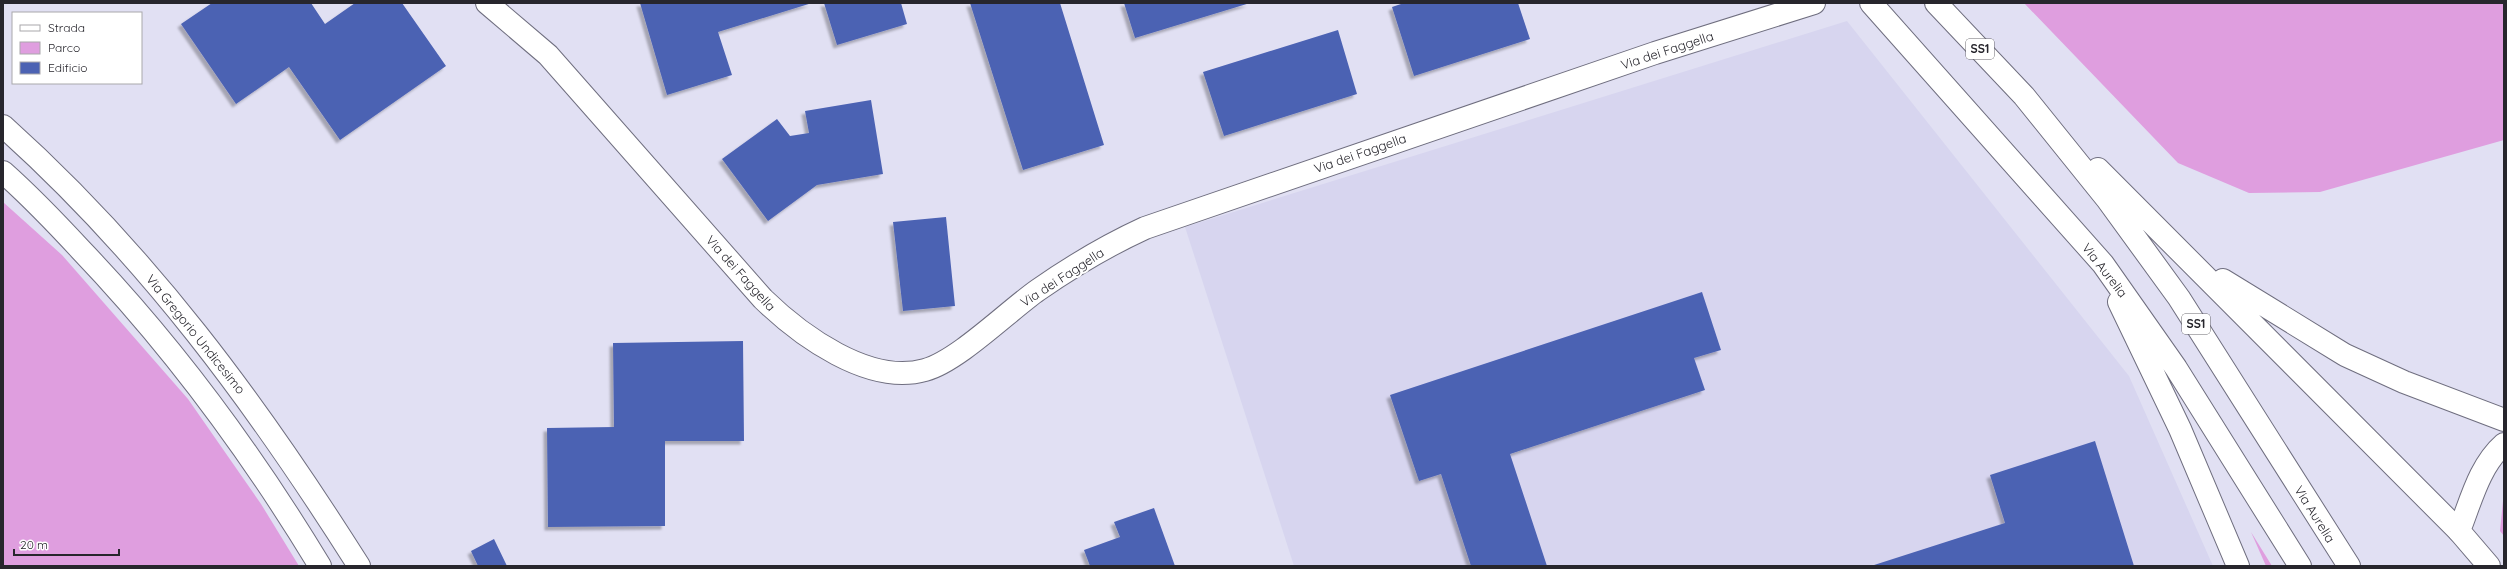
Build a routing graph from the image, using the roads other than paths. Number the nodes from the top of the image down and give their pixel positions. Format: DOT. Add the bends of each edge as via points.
graph roads {
  1 [pos="487,3"];
  2 [pos="1814,3"];
  3 [pos="1871,3"];
  4 [pos="1936,3"];
  5 [pos="1766,10"];
  6 [pos="2024,96"];
  7 [pos="3,126"];
  8 [pos="3,172"];
  9 [pos="2194,263"];
  10 [pos="2103,264"];
  11 [pos="2504,420"];
  12 [pos="2504,444"];
  13 [pos="2459,530"];
  14 [pos="320,566"];
  15 [pos="359,566"];
  16 [pos="2238,566"];
  17 [pos="2300,566"];
  18 [pos="2349,566"];
  19 [pos="2490,566"];
  1 -- 5 [label="main road, Via dei Faggella" via="548,55 782,318 801,333 837,354 866,366 900,373 926,370 946,360 1038,290 1118,240 1145,228 1625,63"];
  2 -- 5 [label="main road, Via dei Faggella"];
  3 -- 10 [label="main road, Via Aurelia"];
  4 -- 6 [label="main road, Via Aurelia / SS1"];
  6 -- 9 [label="main road"];
  6 -- 18 [label="main road, Via Aurelia / SS1" via="2107,199 2179,298"];
  7 -- 15 [label="main road, Via Gregorio Undicesimo" via="83,201 178,308 264,420"];
  8 -- 14 [label="main road" via="109,279 161,340 264,476"];
  9 -- 11 [label="main road" via="2346,355 2404,382"];
  9 -- 13 [label="main road"];
  10 -- 16 [label="main road" via="2134,336 2180,429"];
  10 -- 17 [label="main road, Via Aurelia" via="2176,368"];
  12 -- 13 [label="main road" via="2496,451 2481,475"];
  13 -- 19 [label="main road"];
}
